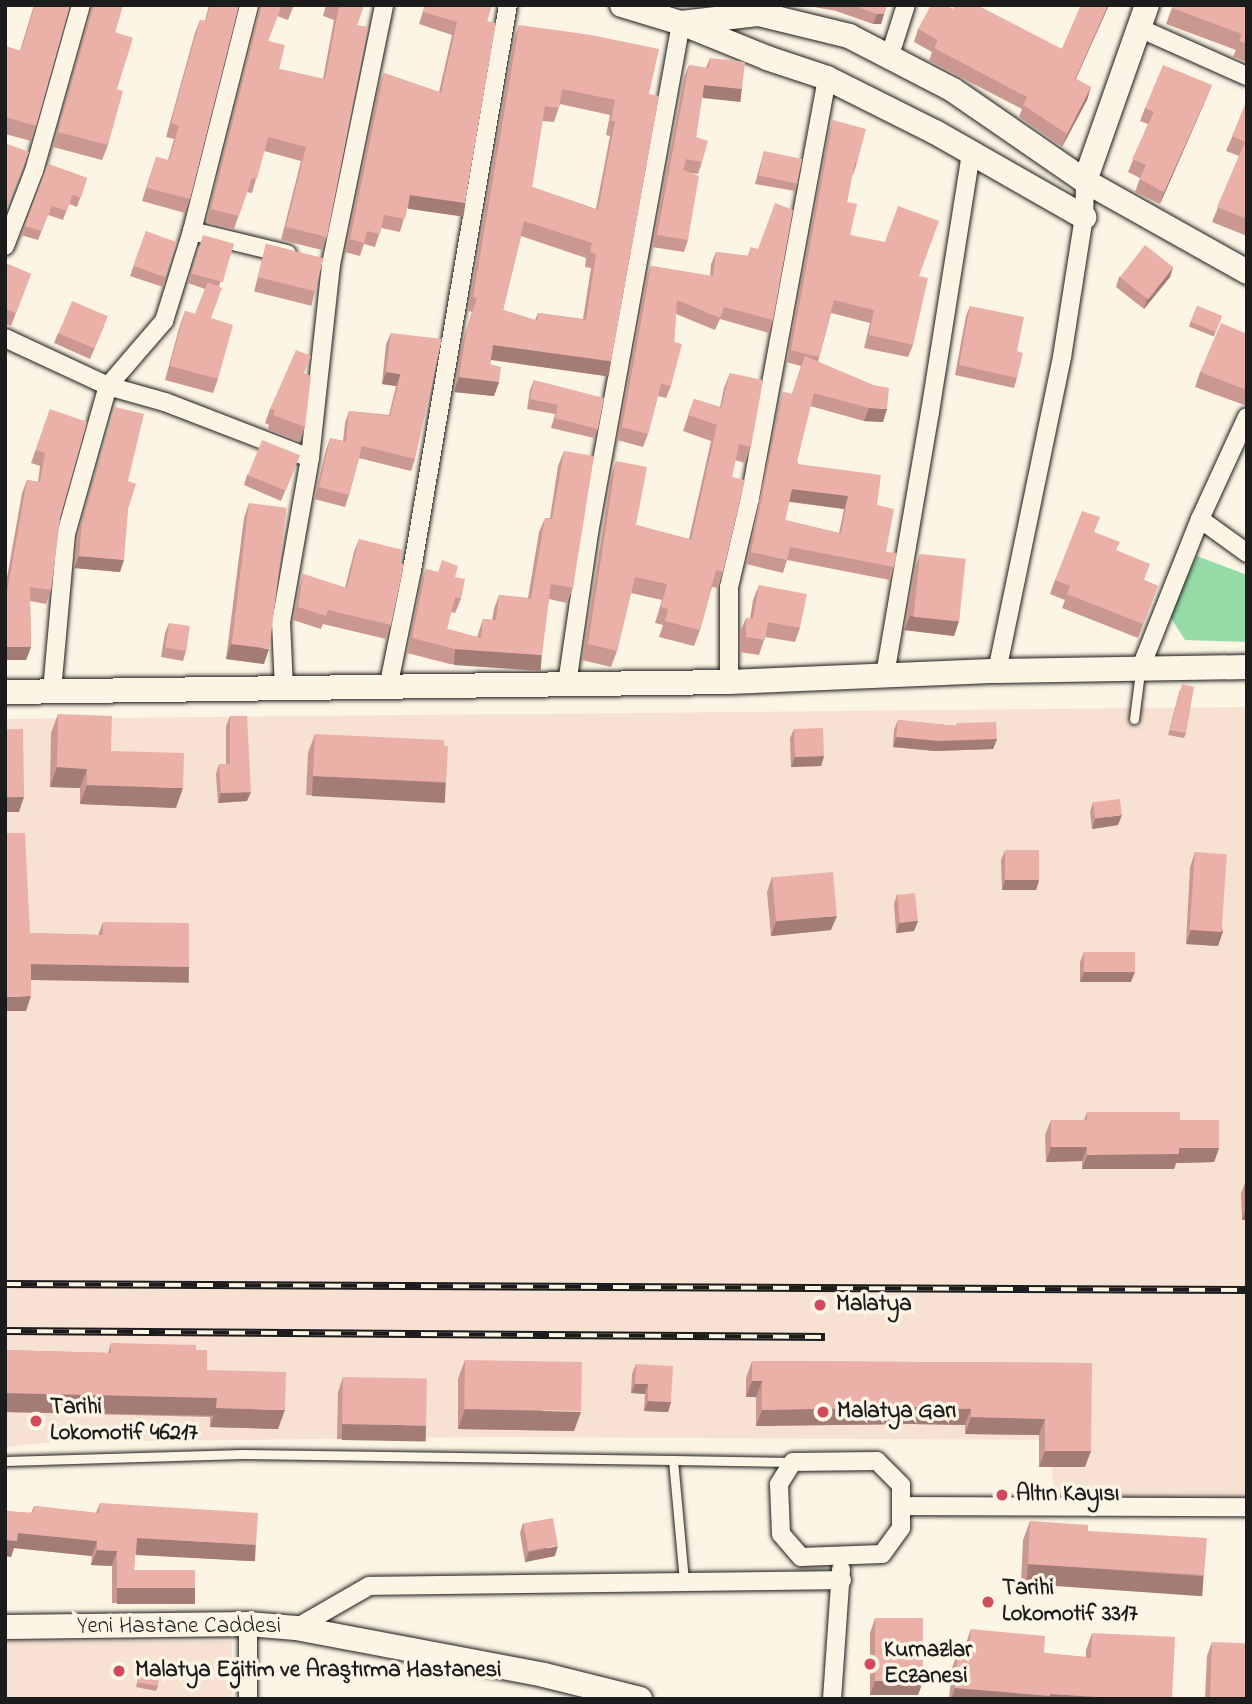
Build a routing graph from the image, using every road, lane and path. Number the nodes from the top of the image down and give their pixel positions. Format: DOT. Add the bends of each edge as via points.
graph roads {
  1 [pos="81,5"];
  2 [pos="249,5"];
  3 [pos="384,5"];
  4 [pos="508,5"];
  5 [pos="622,5"];
  6 [pos="906,5"];
  7 [pos="728,11"];
  8 [pos="1143,16"];
  9 [pos="681,23"];
  10 [pos="890,55"];
  11 [pos="1247,76"];
  12 [pos="827,78"];
  13 [pos="971,152"];
  14 [pos="1085,181"];
  15 [pos="1084,217"];
  16 [pos="192,231"];
  17 [pos="5,246"];
  18 [pos="319,261"];
  19 [pos="1247,272"];
  20 [pos="5,338"];
  21 [pos="108,386"];
  22 [pos="1247,417"];
  23 [pos="310,458"];
  24 [pos="1200,519"];
  25 [pos="1247,553"];
  26 [pos="1141,667"];
  27 [pos="1247,667"];
  28 [pos="998,671"];
  29 [pos="885,675"];
  30 [pos="729,682"];
  31 [pos="566,684"];
  32 [pos="284,688"];
  33 [pos="388,688"];
  34 [pos="52,691"];
  35 [pos="5,692"];
  36 [pos="1134,719"];
  37 [pos="673,1460"];
  38 [pos="5,1461"];
  39 [pos="793,1462"];
  40 [pos="901,1506"];
  41 [pos="1247,1507"];
  42 [pos="841,1555"];
  43 [pos="842,1580"];
  44 [pos="684,1582"];
  45 [pos="248,1624"];
  46 [pos="5,1628"];
  47 [pos="296,1628"];
  48 [pos="248,1699"];
  49 [pos="640,1699"];
  50 [pos="832,1699"];
  1 -- 17 [label="street" via="34,172"];
  2 -- 16 [label="street"];
  3 -- 18 [label="street"];
  4 -- 33 [label="street"];
  5 -- 9 [label="street"];
  6 -- 10 [label="street"];
  7 -- 9 [label="street"];
  7 -- 10 [label="street" via="849,36"];
  8 -- 11 [label="street"];
  8 -- 14 [label="street"];
  9 -- 12 [label="street"];
  9 -- 31 [label="street"];
  10 -- 14 [label="street" via="953,90"];
  12 -- 13 [label="street"];
  12 -- 30 [label="street" via="750,498 729,587"];
  13 -- 15 [label="street"];
  13 -- 29 [label="street"];
  14 -- 15 [label="street"];
  14 -- 19 [label="street"];
  15 -- 28 [label="street" via="1062,357"];
  16 -- 18 [label="street"];
  16 -- 21 [label="street" via="164,321"];
  18 -- 23 [label="street"];
  20 -- 21 [label="street"];
  21 -- 23 [label="street" via="165,402"];
  21 -- 34 [label="street" via="66,534"];
  22 -- 24 [label="street"];
  23 -- 32 [label="street" via="281,622"];
  24 -- 25 [label="street"];
  24 -- 26 [label="street"];
  26 -- 27 [label="street"];
  26 -- 28 [label="street"];
  26 -- 36 [label="lane"];
  28 -- 29 [label="street"];
  29 -- 30 [label="street"];
  30 -- 31 [label="street"];
  31 -- 33 [label="street"];
  32 -- 33 [label="street"];
  32 -- 34 [label="street"];
  34 -- 35 [label="street"];
  37 -- 38 [label="lane" via="243,1454"];
  37 -- 39 [label="lane"];
  37 -- 44 [label="lane"];
  39 -- 40 [label="street" via="877,1461 901,1485"];
  39 -- 42 [label="street" via="779,1484 781,1534 802,1557"];
  40 -- 41 [label="street"];
  40 -- 42 [label="street" via="901,1528 882,1554"];
  42 -- 43 [label="street"];
  43 -- 44 [label="street"];
  43 -- 50 [label="street"];
  44 -- 47 [label="street" via="369,1586"];
  45 -- 46 [label="street, Yeni Hastane Caddesi"];
  45 -- 47 [label="street, Yeni Hastane Caddesi"];
  45 -- 48 [label="street"];
  47 -- 49 [label="street, Yeni Hastane Caddesi" via="544,1675"];
}
